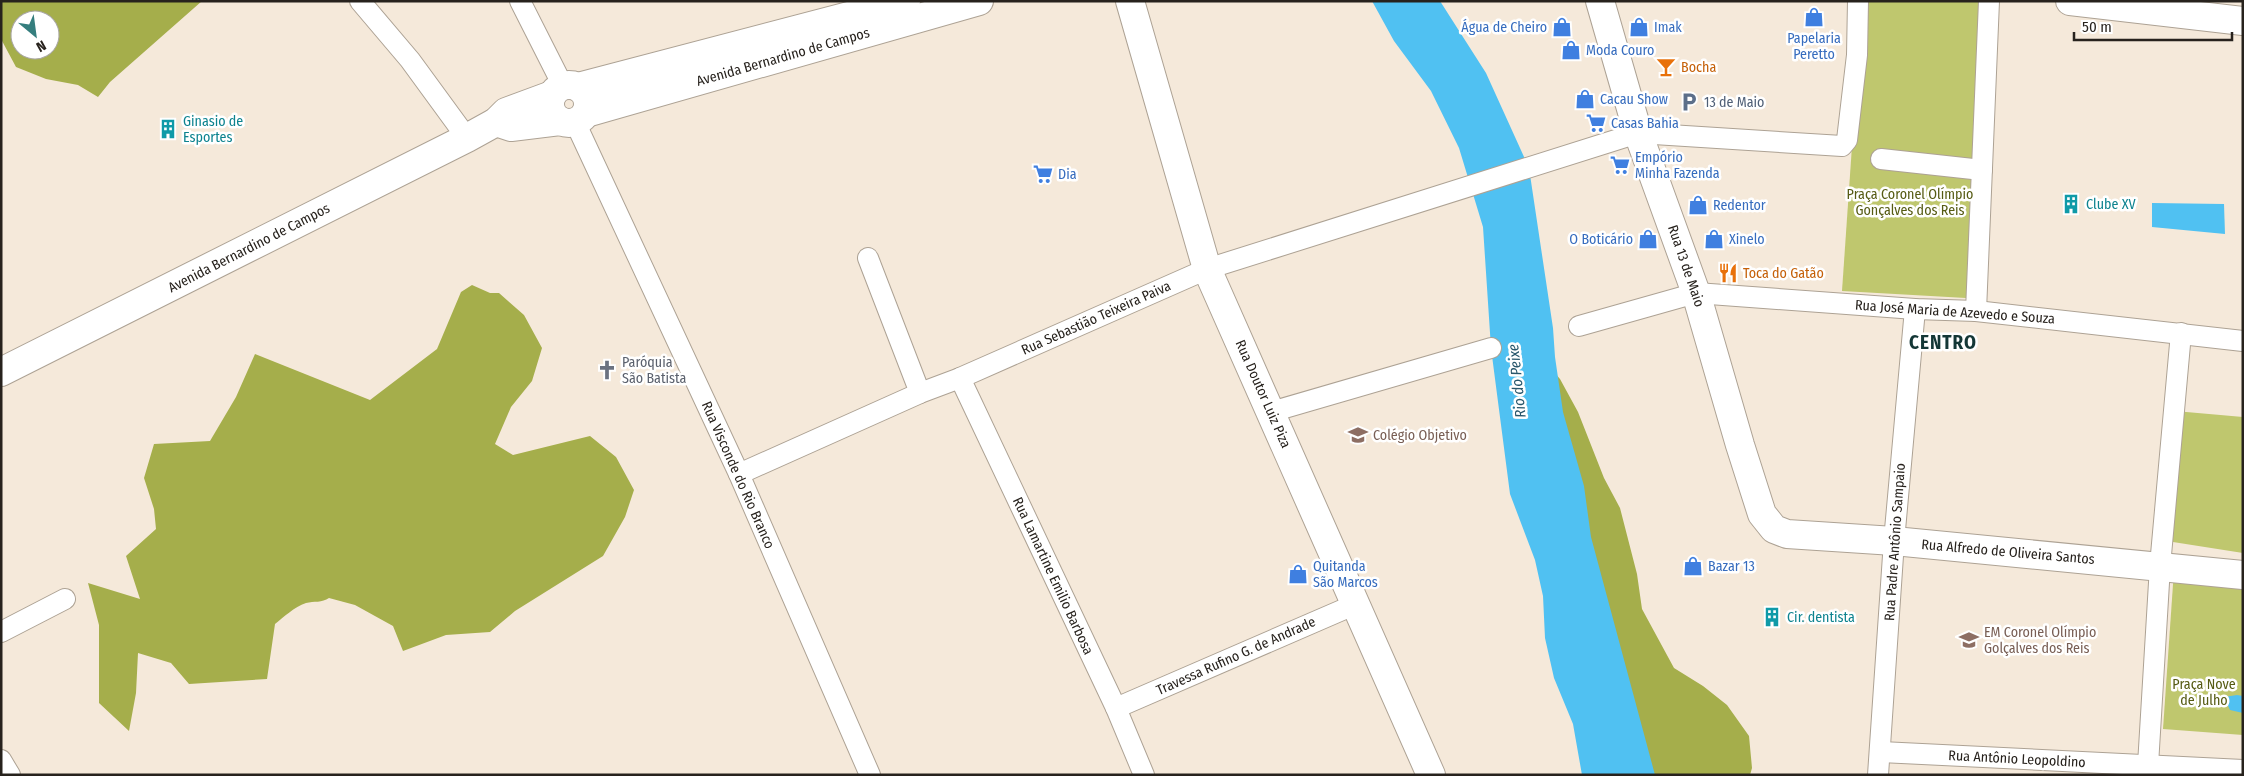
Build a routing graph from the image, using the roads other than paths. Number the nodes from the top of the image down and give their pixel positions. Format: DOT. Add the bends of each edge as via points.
graph roads {
  1 [pos="360,1"];
  2 [pos="520,1"];
  3 [pos="906,1"];
  4 [pos="979,1"];
  5 [pos="1130,1"];
  6 [pos="1600,1"];
  7 [pos="1858,1"];
  8 [pos="1990,1"];
  9 [pos="2070,1"];
  10 [pos="2243,21"];
  11 [pos="564,89"];
  12 [pos="574,119"];
  13 [pos="496,122"];
  14 [pos="1638,133"];
  15 [pos="467,138"];
  16 [pos="1881,159"];
  17 [pos="1982,170"];
  18 [pos="868,258"];
  19 [pos="1207,269"];
  20 [pos="1696,293"];
  21 [pos="1916,309"];
  22 [pos="1976,311"];
  23 [pos="1579,326"];
  24 [pos="2180,334"];
  25 [pos="2243,341"];
  26 [pos="1491,348"];
  27 [pos="1,372"];
  28 [pos="960,378"];
  29 [pos="920,392"];
  30 [pos="1271,412"];
  31 [pos="739,474"];
  32 [pos="1774,529"];
  33 [pos="1894,541"];
  34 [pos="2160,566"];
  35 [pos="2243,576"];
  36 [pos="65,599"];
  37 [pos="1356,604"];
  38 [pos="1,632"];
  39 [pos="1116,708"];
  40 [pos="1881,752"];
  41 [pos="1,760"];
  42 [pos="2148,765"];
  43 [pos="2243,770"];
  44 [pos="10,775"];
  45 [pos="870,775"];
  46 [pos="1144,775"];
  47 [pos="1431,775"];
  48 [pos="1878,775"];
  1 -- 15 [label="street" via="410,60"];
  2 -- 11 [label="street"];
  3 -- 11 [label="street, Avenida Bernardino de Campos"];
  4 -- 12 [label="street, Avenida Bernardino de Campos"];
  5 -- 19 [label="street, Rua Doutor Luiz Piza"];
  6 -- 14 [label="street, Rua 13 de Maio"];
  7 -- 14 [label="street" via="1856,55 1845,144 1842,146"];
  8 -- 17 [label="street"];
  9 -- 10 [label="street"];
  11 -- 12 [label="street" via="551,110"];
  11 -- 12 [label="street" via="588,98"];
  11 -- 13 [label="street, Avenida Bernardino de Campos" via="506,112"];
  12 -- 13 [label="street, Avenida Bernardino de Campos" via="516,127"];
  12 -- 31 [label="street, Rua Visconde do Rio Branco"];
  13 -- 15 [label="street, Avenida Bernardino de Campos"];
  14 -- 19 [label="street, Rua Sebastião Teixeira Paiva"];
  14 -- 20 [label="street, Rua 13 de Maio"];
  15 -- 27 [label="street, Avenida Bernardino de Campos"];
  16 -- 17 [label="street"];
  17 -- 22 [label="street"];
  18 -- 29 [label="street"];
  19 -- 28 [label="street, Rua Sebastião Teixeira Paiva"];
  19 -- 30 [label="street, Rua Doutor Luiz Piza"];
  20 -- 21 [label="street, Rua José Maria de Azevedo e Souza"];
  20 -- 23 [label="street, Rua José Maria de Azevedo e Souza"];
  20 -- 32 [label="street, Rua 13 de Maio" via="1762,514"];
  21 -- 22 [label="street, Rua José Maria de Azevedo e Souza"];
  21 -- 33 [label="street, Rua Padre Antônio Sampaio"];
  22 -- 24 [label="street, Rua José Maria de Azevedo e Souza"];
  24 -- 25 [label="street, Rua José Maria de Azevedo e Souza"];
  24 -- 34 [label="street"];
  26 -- 30 [label="street"];
  28 -- 29 [label="street, Rua Sebastião Teixeira Paiva"];
  28 -- 39 [label="street, Rua Lamartine Emilio Barbosa"];
  29 -- 31 [label="street, Rua Sebastião Teixeira Paiva"];
  30 -- 37 [label="street, Rua Doutor Luiz Piza"];
  31 -- 45 [label="street, Rua Visconde do Rio Branco"];
  32 -- 33 [label="street, Rua Alfredo de Oliveira Santos" via="1787,534"];
  33 -- 34 [label="street, Rua Alfredo de Oliveira Santos"];
  33 -- 40 [label="street, Rua Padre Antônio Sampaio"];
  34 -- 35 [label="street, Rua Alfredo de Oliveira Santos"];
  34 -- 42 [label="street"];
  36 -- 38 [label="street"];
  37 -- 39 [label="street, Travessa Rufino G. de Andrade"];
  37 -- 47 [label="street, Rua Doutor Luiz Piza"];
  39 -- 46 [label="street, Rua Lamartine Emilio Barbosa"];
  40 -- 42 [label="street, Rua Antônio Leopoldino"];
  40 -- 48 [label="street, Rua Padre Antônio Sampaio"];
  41 -- 44 [label="street"];
  42 -- 43 [label="street, Rua Antônio Leopoldino"];
}
